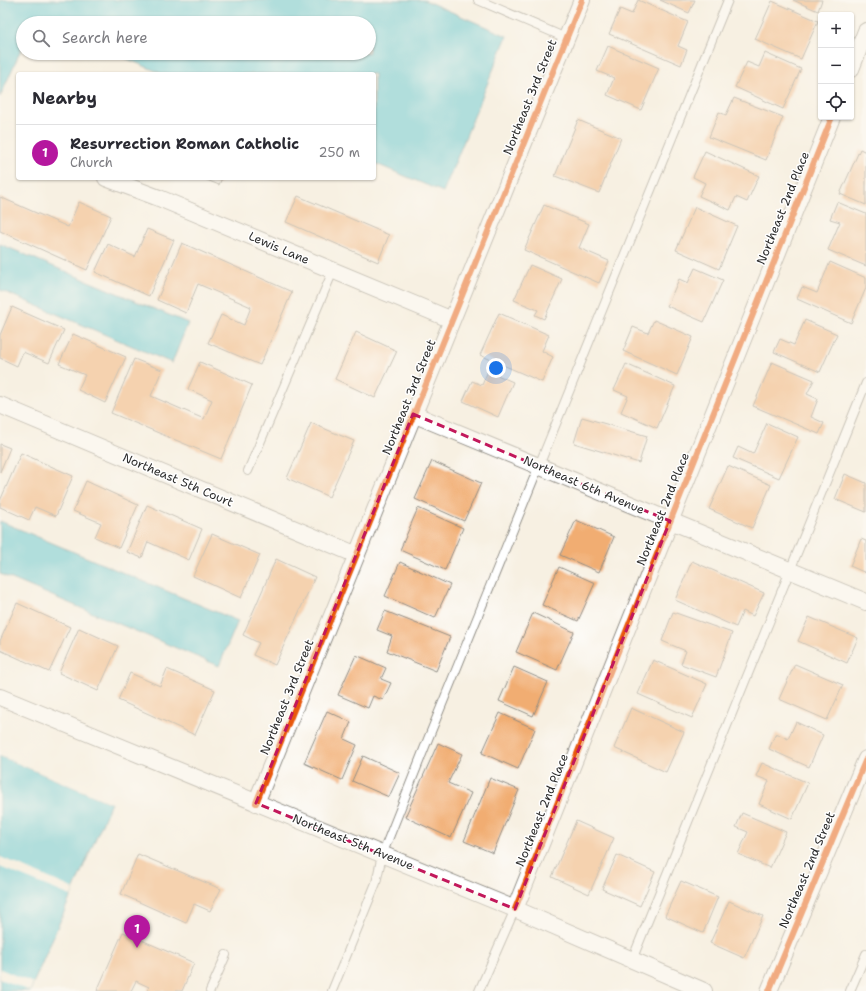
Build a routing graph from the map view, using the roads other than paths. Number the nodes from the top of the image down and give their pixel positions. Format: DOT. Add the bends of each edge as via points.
graph roads {
  1 [pos="478,0"];
  2 [pos="582,0"];
  3 [pos="728,0"];
  4 [pos="866,31"];
  5 [pos="566,38"];
  6 [pos="854,61"];
  7 [pos="831,120"];
  8 [pos="111,180"];
  9 [pos="333,271"];
  10 [pos="452,320"];
  11 [pos="866,383"];
  12 [pos="0,404"];
  13 [pos="413,414"];
  14 [pos="539,466"];
  15 [pos="248,471"];
  16 [pos="670,521"];
  17 [pos="357,555"];
  18 [pos="790,570"];
  19 [pos="866,602"];
  20 [pos="0,697"];
  21 [pos="866,758"];
  22 [pos="861,786"];
  23 [pos="256,803"];
  24 [pos="382,855"];
  25 [pos="514,909"];
  26 [pos="866,954"];
  27 [pos="226,955"];
  28 [pos="632,960"];
  29 [pos="210,991"];
  30 [pos="332,991"];
  31 [pos="479,991"];
  32 [pos="704,991"];
  33 [pos="769,991"];
  34 [pos="850,991"];
  1 -- 5 [label="lane"];
  2 -- 5 [label="street, Northeast 3rd Street"];
  3 -- 14 [label="lane"];
  4 -- 6 [label="street"];
  5 -- 10 [label="street, Northeast 3rd Street"];
  7 -- 16 [label="street, Northeast 2nd Place"];
  8 -- 9 [label="street, Lewis Lane"];
  9 -- 10 [label="street, Lewis Lane"];
  9 -- 15 [label="lane"];
  10 -- 13 [label="street, Northeast 3rd Street"];
  11 -- 18 [label="lane"];
  12 -- 17 [label="street, Northeast 5th Court"];
  13 -- 14 [label="street, Northeast 6th Avenue"];
  13 -- 17 [label="street, Northeast 3rd Street"];
  14 -- 16 [label="street, Northeast 6th Avenue"];
  14 -- 24 [label="lane"];
  16 -- 18 [label="street, Northeast 6th Avenue"];
  16 -- 25 [label="street, Northeast 2nd Place"];
  17 -- 23 [label="street, Northeast 3rd Street"];
  18 -- 19 [label="street, Northeast 6th Avenue"];
  18 -- 28 [label="lane"];
  20 -- 23 [label="street, Northeast 5th Avenue"];
  21 -- 22 [label="street, Northeast 2nd Street"];
  22 -- 33 [label="street, Northeast 2nd Street"];
  23 -- 24 [label="street, Northeast 5th Avenue"];
  24 -- 25 [label="street, Northeast 5th Avenue"];
  24 -- 30 [label="lane" via="376,883"];
  25 -- 28 [label="street, Northeast 5th Avenue"];
  25 -- 31 [label="lane"];
  26 -- 34 [label="lane"];
  27 -- 29 [label="lane"];
  28 -- 32 [label="street, Northeast 5th Avenue"];
}
